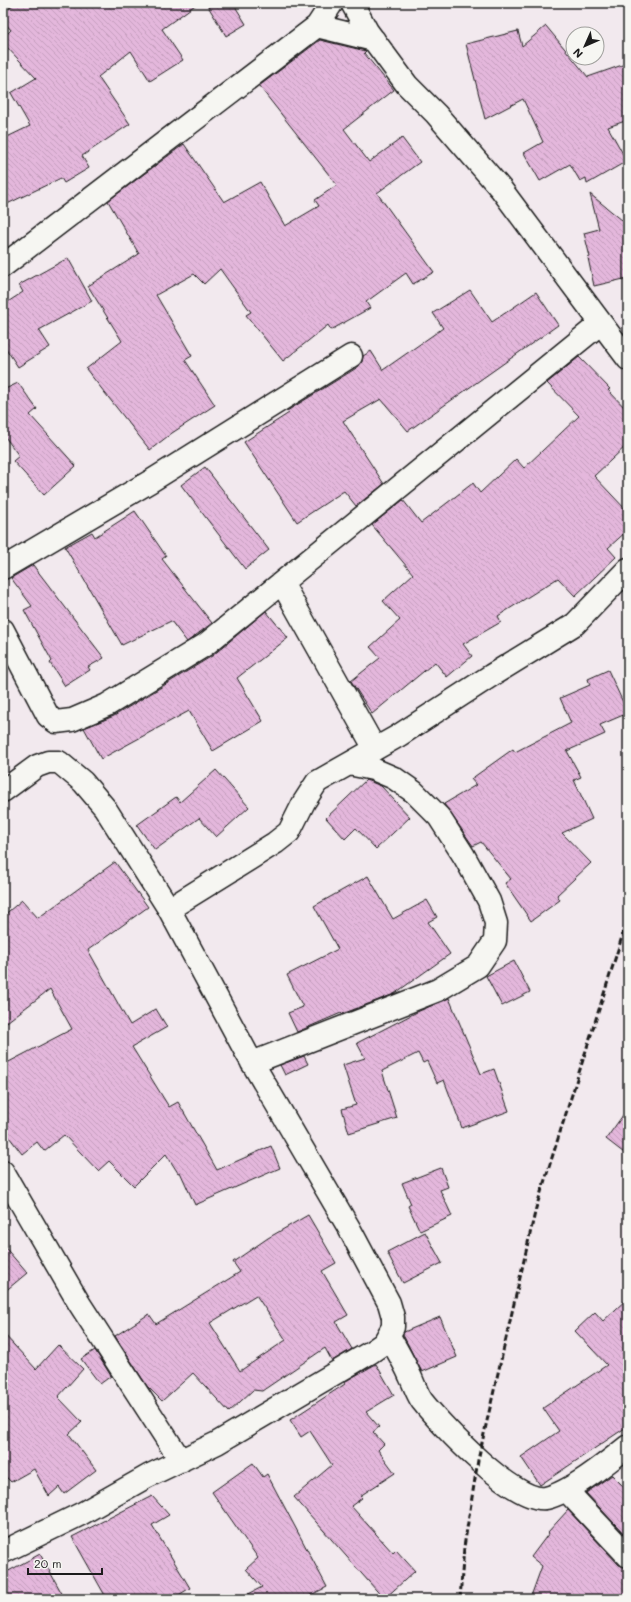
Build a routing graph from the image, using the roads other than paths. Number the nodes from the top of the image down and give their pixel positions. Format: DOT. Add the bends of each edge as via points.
graph roads {
  1 [pos="332,3"];
  2 [pos="352,3"];
  3 [pos="317,26"];
  4 [pos="374,40"];
  5 [pos="3,266"];
  6 [pos="601,323"];
  7 [pos="350,356"];
  8 [pos="628,359"];
  9 [pos="3,568"];
  10 [pos="628,569"];
  11 [pos="282,583"];
  12 [pos="3,630"];
  13 [pos="372,757"];
  14 [pos="3,791"];
  15 [pos="169,909"];
  16 [pos="252,1063"];
  17 [pos="3,1172"];
  18 [pos="389,1336"];
  19 [pos="628,1446"];
  20 [pos="181,1461"];
  21 [pos="566,1490"];
  22 [pos="3,1552"];
  23 [pos="628,1556"];
  1 -- 3 [label="street"];
  2 -- 4 [label="street"];
  3 -- 4 [label="street"];
  3 -- 5 [label="street"];
  4 -- 6 [label="street" via="407,85 436,114 500,189"];
  6 -- 8 [label="street"];
  6 -- 11 [label="street"];
  7 -- 9 [label="street" via="151,481"];
  10 -- 13 [label="street" via="575,624"];
  11 -- 12 [label="street" via="205,645 132,691 72,720 56,722 48,716"];
  11 -- 13 [label="street"];
  13 -- 15 [label="street" via="349,764 317,782 289,832 275,844"];
  13 -- 16 [label="street" via="439,817 489,901 496,923 495,941 478,966 438,990"];
  14 -- 15 [label="street" via="37,766 59,762 83,782 105,808"];
  15 -- 16 [label="street"];
  16 -- 18 [label="street" via="349,1228 389,1303 393,1327"];
  17 -- 20 [label="street" via="79,1303"];
  18 -- 20 [label="street" via="371,1352"];
  18 -- 21 [label="street" via="421,1400 478,1460 527,1495 547,1498"];
  19 -- 21 [label="street"];
  20 -- 22 [label="street"];
  21 -- 23 [label="street"];
}
